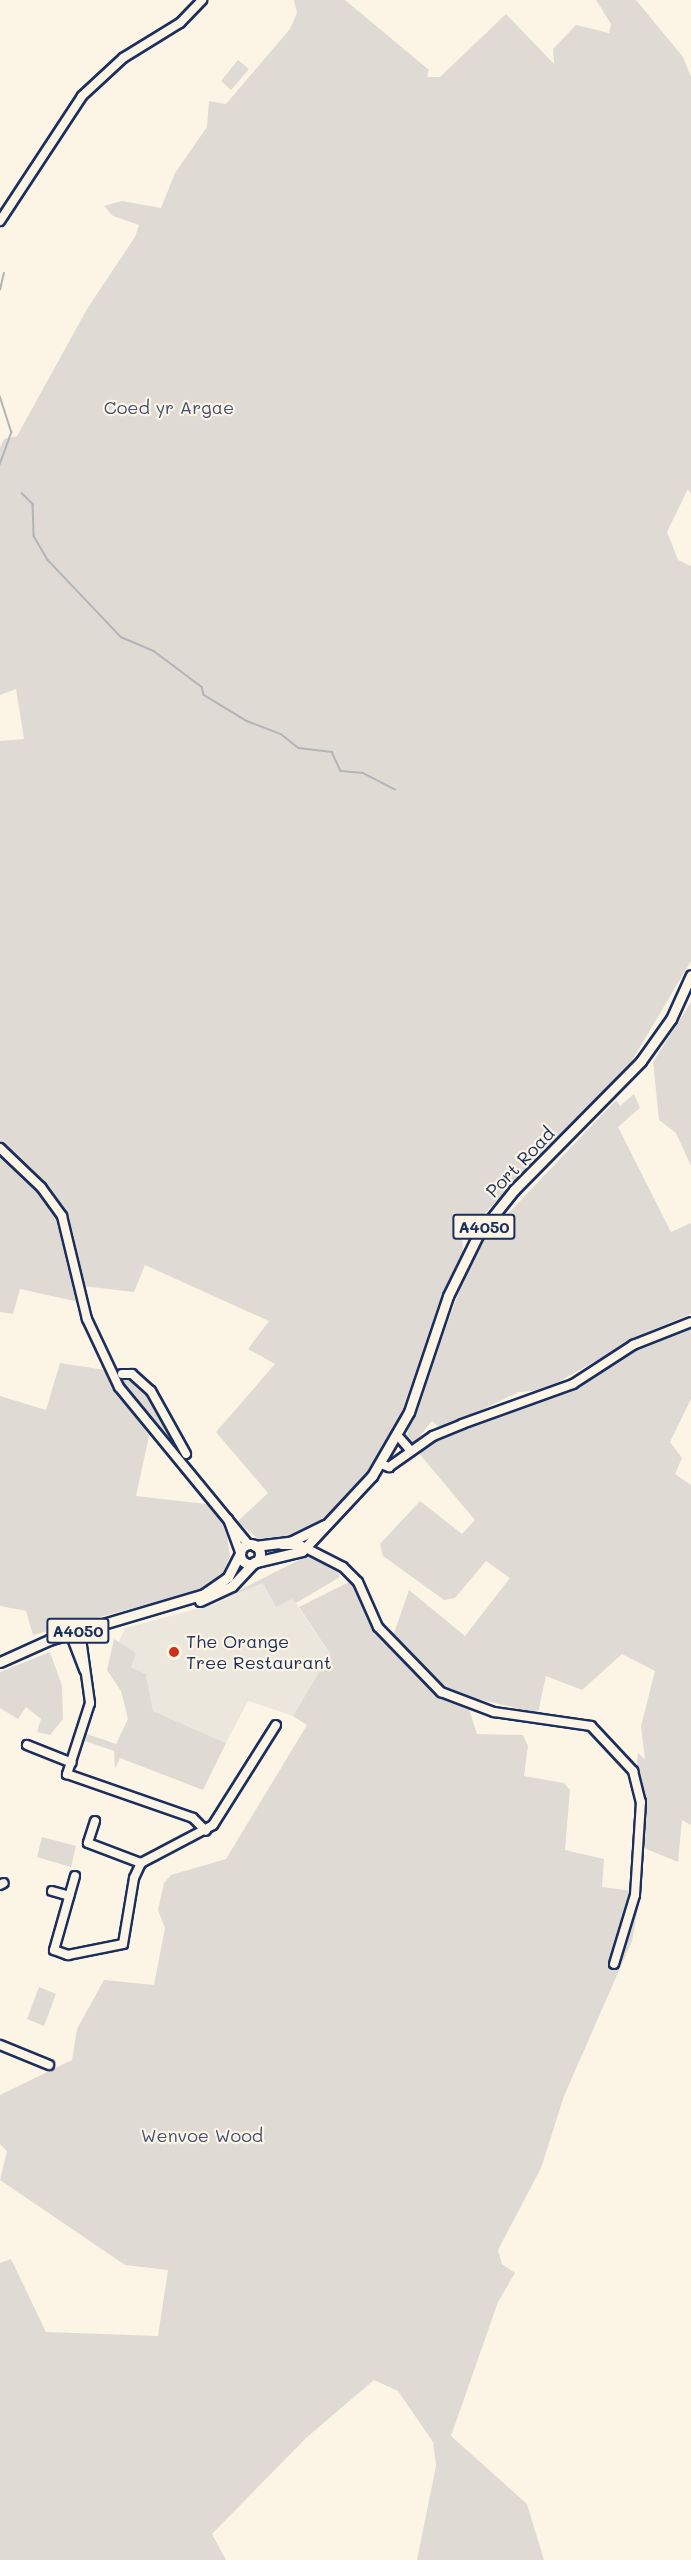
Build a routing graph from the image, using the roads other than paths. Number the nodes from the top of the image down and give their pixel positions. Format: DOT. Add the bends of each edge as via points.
graph roads {
  1 [pos="202,0"];
  2 [pos="0,221"];
  3 [pos="691,975"];
  4 [pos="0,1148"];
  5 [pos="691,1323"];
  6 [pos="122,1374"];
  7 [pos="398,1436"];
  8 [pos="176,1437"];
  9 [pos="165,1447"];
  10 [pos="410,1450"];
  11 [pos="186,1454"];
  12 [pos="381,1464"];
  13 [pos="337,1517"];
  14 [pos="228,1518"];
  15 [pos="281,1544"];
  16 [pos="251,1545"];
  17 [pos="305,1548"];
  18 [pos="240,1553"];
  19 [pos="255,1562"];
  20 [pos="160,1609"];
  21 [pos="75,1632"];
  22 [pos="0,1662"];
  23 [pos="276,1725"];
  24 [pos="27,1745"];
  25 [pos="72,1763"];
  26 [pos="95,1821"];
  27 [pos="206,1831"];
  28 [pos="141,1863"];
  29 [pos="75,1876"];
  30 [pos="52,1890"];
  31 [pos="69,1896"];
  32 [pos="614,1964"];
  33 [pos="0,2045"];
  34 [pos="49,2065"];
  1 -- 2 [label="street" via="180,23 123,57 82,96"];
  3 -- 7 [label="main road, Port Road / A4050" via="666,1027 641,1061 508,1196 478,1235 453,1283"];
  4 -- 9 [label="street" via="41,1187 62,1216 100,1354 132,1408"];
  5 -- 10 [label="street" via="633,1345 573,1384 462,1424"];
  6 -- 8 [label="street" via="132,1374 150,1391"];
  7 -- 10 [label="street"];
  7 -- 12 [label="main road, Port Road / A4050"];
  8 -- 9 [label="street"];
  8 -- 11 [label="street"];
  9 -- 14 [label="street"];
  10 -- 12 [label="street" via="389,1467"];
  12 -- 13 [label="main road, Port Road / A4050"];
  13 -- 15 [label="main road, Port Road / A4050"];
  13 -- 17 [label="main road, Port Road / A4050"];
  14 -- 16 [label="street"];
  14 -- 18 [label="street"];
  15 -- 16 [label="main road, Port Road / A4050"];
  15 -- 17 [label="street"];
  16 -- 18 [label="main road"];
  16 -- 19 [label="main road"];
  17 -- 19 [label="main road, Port Road / A4050" via="279,1560"];
  17 -- 32 [label="street" via="339,1564 358,1582 378,1627 441,1692 494,1712 591,1726 633,1771 640,1802 635,1895"];
  18 -- 19 [label="main road" via="245,1562"];
  18 -- 20 [label="main road, A4050" via="215,1588"];
  19 -- 20 [label="main road, A4050" via="220,1594"];
  20 -- 21 [label="main road, A4050"];
  21 -- 22 [label="main road, A4050"];
  21 -- 25 [label="street" via="90,1703"];
  23 -- 27 [label="street"];
  24 -- 25 [label="street"];
  25 -- 27 [label="street" via="67,1774 193,1818"];
  26 -- 28 [label="street" via="88,1843"];
  27 -- 28 [label="street"];
  28 -- 31 [label="street" via="134,1878 123,1944 68,1955 54,1950"];
  29 -- 31 [label="street"];
  30 -- 31 [label="street"];
  33 -- 34 [label="street"];
}
